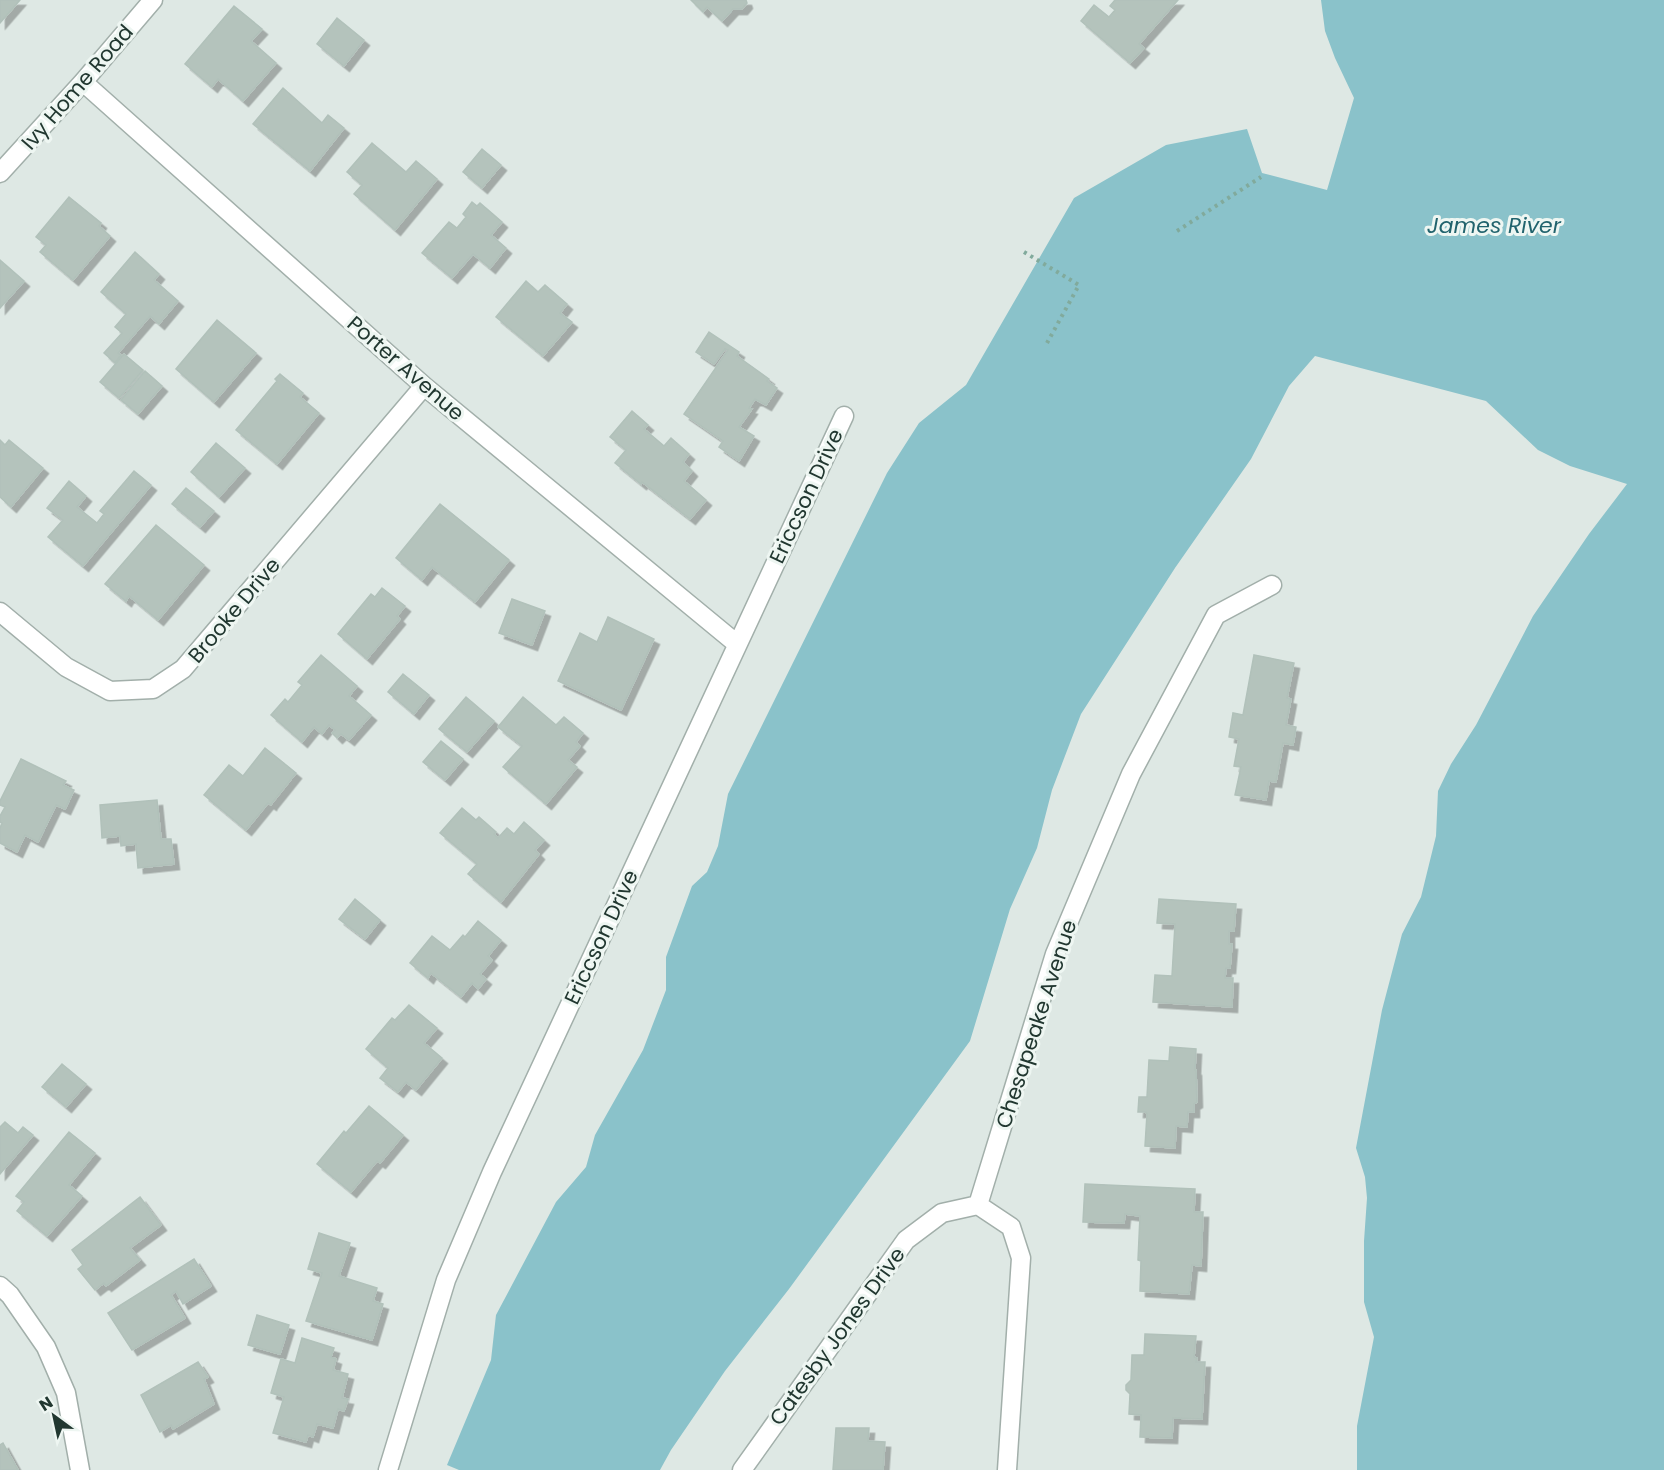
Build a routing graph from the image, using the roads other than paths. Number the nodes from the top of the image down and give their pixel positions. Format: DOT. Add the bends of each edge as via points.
graph roads {
  1 [pos="153,0"];
  2 [pos="83,82"];
  3 [pos="0,173"];
  4 [pos="424,386"];
  5 [pos="844,416"];
  6 [pos="1272,585"];
  7 [pos="0,612"];
  8 [pos="737,644"];
  9 [pos="978,1205"];
  10 [pos="0,1286"];
  11 [pos="80,1470"];
  12 [pos="388,1470"];
  13 [pos="742,1470"];
  14 [pos="1007,1470"];
  1 -- 2 [label="street, Ivy Home Road"];
  2 -- 3 [label="street, Ivy Home Road"];
  2 -- 4 [label="street, Porter Avenue"];
  4 -- 7 [label="street, Brooke Drive" via="183,669 153,690 110,690 66,667"];
  4 -- 8 [label="street, Porter Avenue"];
  5 -- 8 [label="street, Ericcson Drive"];
  6 -- 9 [label="street, Chesapeake Avenue" via="1216,615 1131,774 1055,954"];
  8 -- 12 [label="street, Ericcson Drive" via="492,1172 446,1280"];
  9 -- 13 [label="street, Catesby Jones Drive" via="942,1213 906,1240"];
  9 -- 14 [label="street" via="1011,1227 1021,1258"];
  10 -- 11 [label="street" via="46,1347 66,1393"];
}
